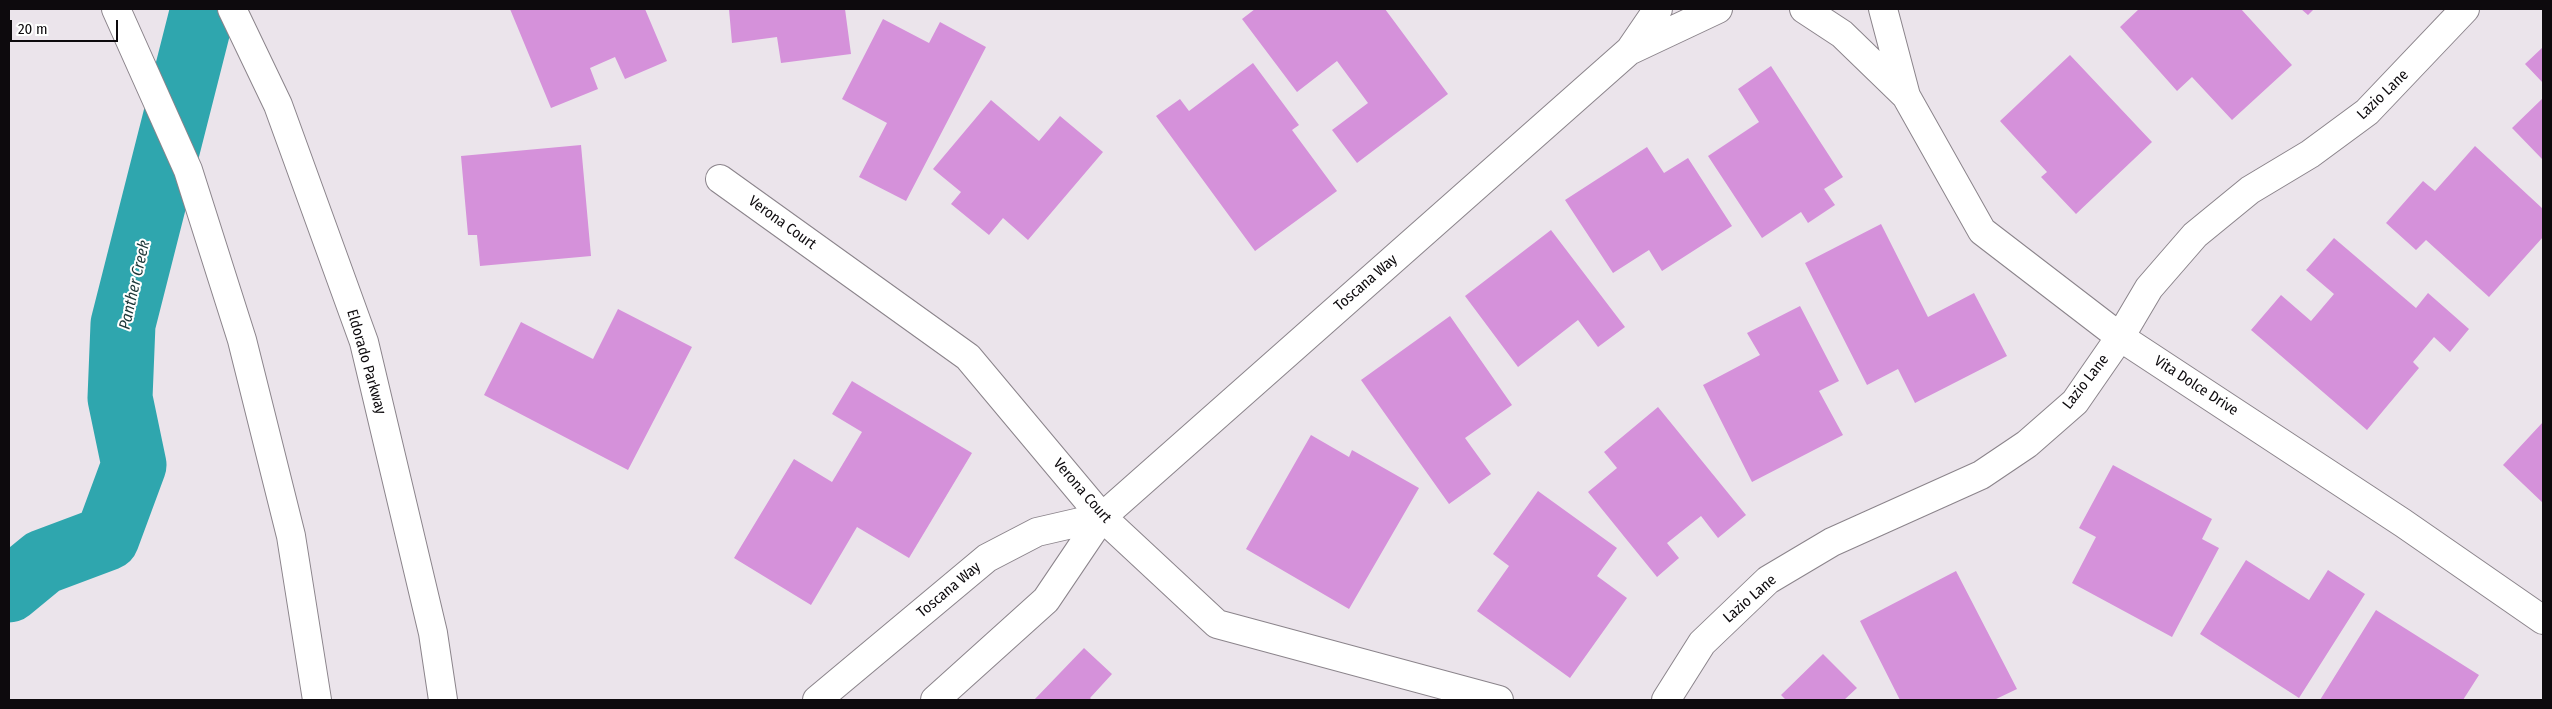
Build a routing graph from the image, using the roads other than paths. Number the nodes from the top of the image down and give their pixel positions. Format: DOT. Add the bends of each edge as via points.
graph roads {
  1 [pos="116,9"];
  2 [pos="232,9"];
  3 [pos="1658,9"];
  4 [pos="1718,9"];
  5 [pos="1798,9"];
  6 [pos="1805,9"];
  7 [pos="1883,9"];
  8 [pos="2465,9"];
  9 [pos="1630,50"];
  10 [pos="1906,96"];
  11 [pos="720,178"];
  12 [pos="2120,337"];
  13 [pos="1102,517"];
  14 [pos="2543,620"];
  15 [pos="317,700"];
  16 [pos="443,700"];
  17 [pos="817,700"];
  18 [pos="935,700"];
  19 [pos="1499,700"];
  20 [pos="1666,700"];
  1 -- 15 [label="street" via="188,170 242,340 288,527"];
  2 -- 16 [label="street, Eldorado Parkway" via="278,105 364,342 433,633"];
  3 -- 9 [label="street, Toscana Way"];
  4 -- 9 [label="street, Toscana Way"];
  5 -- 6 [label="street"];
  6 -- 10 [label="street, Vita Dolce Drive" via="1842,34"];
  7 -- 10 [label="street, Vita Dolce Drive"];
  8 -- 12 [label="street, Lazio Lane" via="2367,112 2317,150 2250,190 2195,235 2149,288"];
  9 -- 13 [label="street, Toscana Way"];
  10 -- 12 [label="street, Vita Dolce Drive" via="1982,231"];
  11 -- 13 [label="street, Verona Court" via="968,357"];
  12 -- 14 [label="street, Vita Dolce Drive" via="2403,523"];
  12 -- 20 [label="street, Lazio Lane" via="2075,402 2027,444 1980,475 1832,542 1768,580 1702,643"];
  13 -- 17 [label="street, Toscana Way" via="1037,532 987,558"];
  13 -- 18 [label="street, Toscana Way" via="1046,600"];
  13 -- 19 [label="street, Verona Court" via="1218,624"];
}
